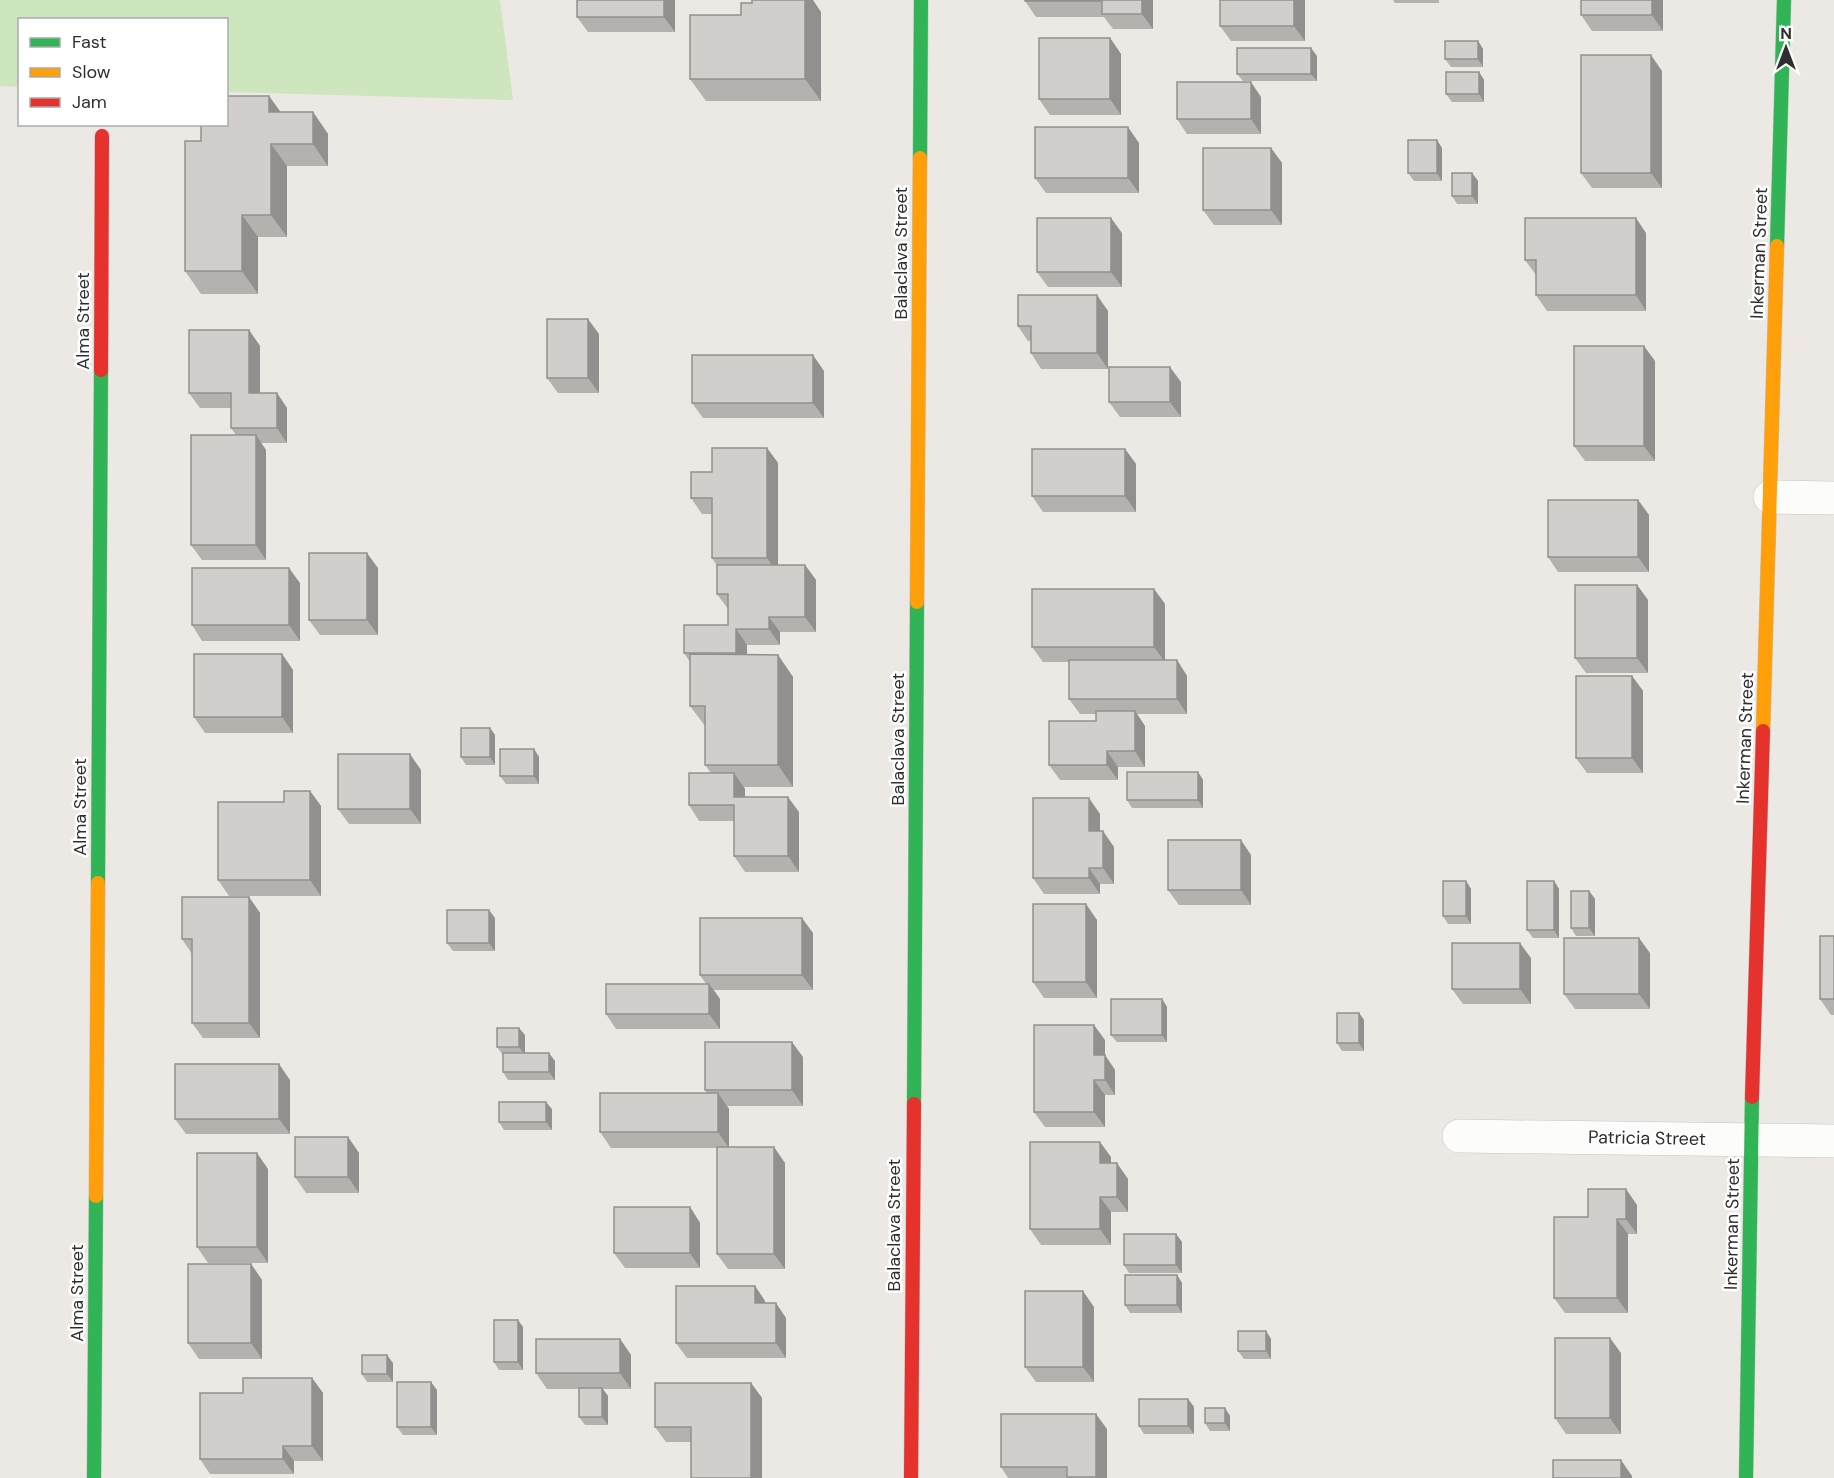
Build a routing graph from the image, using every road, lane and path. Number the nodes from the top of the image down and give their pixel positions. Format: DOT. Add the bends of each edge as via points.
graph roads {
  1 [pos="921,0"];
  2 [pos="1784,0"];
  3 [pos="102,136"];
  4 [pos="1770,497"];
  5 [pos="1834,498"];
  6 [pos="1459,1136"];
  7 [pos="1751,1139"];
  8 [pos="1834,1141"];
  9 [pos="94,1478"];
  10 [pos="911,1478"];
  11 [pos="1746,1478"];
  1 -- 10 [label="street, Balaclava Street"];
  2 -- 4 [label="street, Inkerman Street"];
  3 -- 9 [label="street, Alma Street"];
  4 -- 5 [label="street"];
  4 -- 7 [label="street, Inkerman Street"];
  6 -- 7 [label="street, Patricia Street"];
  7 -- 8 [label="street, Patricia Street"];
  7 -- 11 [label="street, Inkerman Street"];
}
